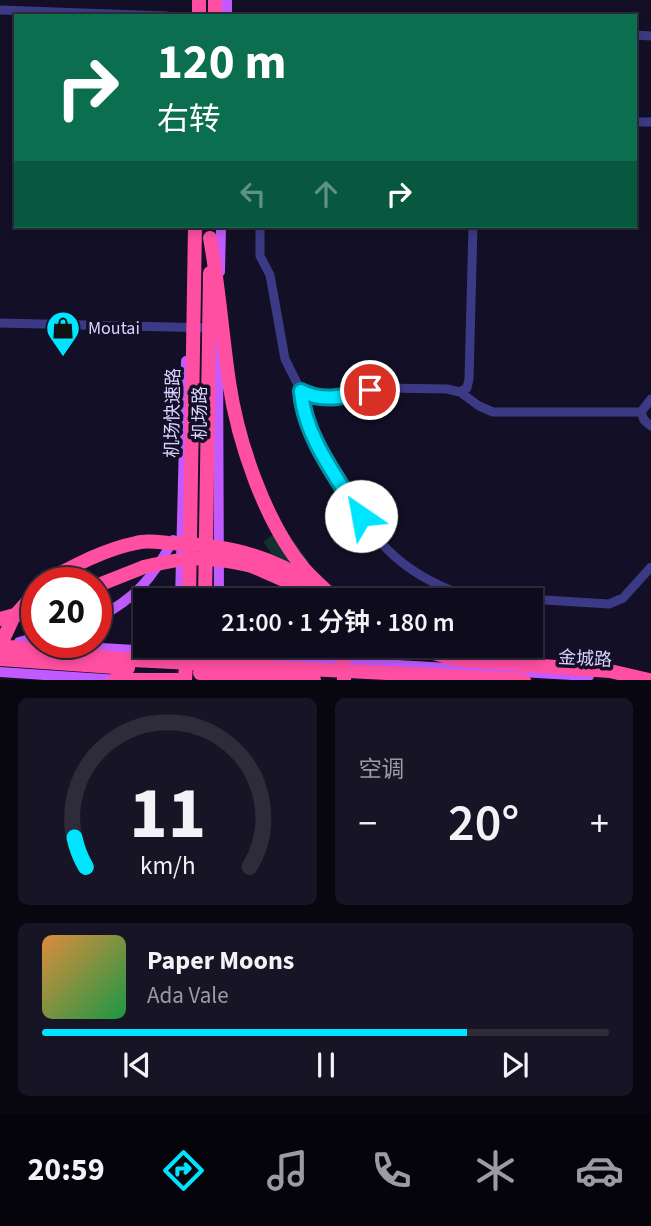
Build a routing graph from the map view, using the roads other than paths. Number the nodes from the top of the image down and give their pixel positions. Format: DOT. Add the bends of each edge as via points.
graph roads {
  1 [pos="0,10"];
  2 [pos="111,14"];
  3 [pos="190,228"];
  4 [pos="195,228"];
  5 [pos="222,228"];
  6 [pos="260,228"];
  7 [pos="473,228"];
  8 [pos="211,232"];
  9 [pos="0,323"];
  10 [pos="187,327"];
  11 [pos="219,328"];
  12 [pos="301,391"];
  13 [pos="460,392"];
  14 [pos="651,399"];
  15 [pos="641,412"];
  16 [pos="651,426"];
  17 [pos="181,518"];
  18 [pos="72,567"];
  19 [pos="651,567"];
  20 [pos="112,580"];
  21 [pos="180,588"];
  22 [pos="189,588"];
  23 [pos="205,588"];
  24 [pos="219,588"];
  25 [pos="294,588"];
  26 [pos="317,588"];
  27 [pos="322,588"];
  28 [pos="21,609"];
  29 [pos="112,610"];
  30 [pos="21,614"];
  31 [pos="0,619"];
  32 [pos="19,642"];
  33 [pos="0,644"];
  34 [pos="133,645"];
  35 [pos="184,658"];
  36 [pos="205,658"];
  37 [pos="334,658"];
  38 [pos="341,658"];
  39 [pos="452,658"];
  40 [pos="0,659"];
  41 [pos="0,673"];
  42 [pos="183,678"];
  43 [pos="89,679"];
  44 [pos="117,680"];
  45 [pos="204,680"];
  46 [pos="314,680"];
  47 [pos="344,680"];
  48 [pos="524,680"];
  49 [pos="650,680"];
  1 -- 2 [label="street"];
  3 -- 10 [label="main road"];
  4 -- 22 [label="highway, 机场快速路, bridge"];
  5 -- 11 [label="main road, 机场路"];
  6 -- 12 [label="street" via="260,256 270,275 285,359"];
  7 -- 13 [label="street" via="469,379"];
  8 -- 23 [label="highway, 机场快速路, bridge"];
  8 -- 27 [label="highway, bridge" via="229,383 244,442 278,529"];
  9 -- 10 [label="street"];
  10 -- 11 [label="street"];
  10 -- 17 [label="main road"];
  11 -- 24 [label="main road, 机场路"];
  12 -- 13 [label="street" via="320,398 382,388"];
  12 -- 19 [label="street" via="308,424 361,516 388,550 444,589 463,595 609,604 623,598"];
  13 -- 15 [label="street" via="493,412"];
  14 -- 15 [label="street"];
  15 -- 16 [label="street"];
  17 -- 21 [label="main road"];
  17 -- 29 [label="main road" via="158,569"];
  18 -- 26 [label="highway, bridge" via="138,542 215,545 264,559"];
  20 -- 25 [label="highway, bridge" via="182,558 218,558 252,566"];
  28 -- 33 [label="highway, bridge"];
  30 -- 31 [label="highway"];
  32 -- 33 [label="main road, 金城路"];
  32 -- 34 [label="main road, 金城路"];
  33 -- 48 [label="highway, bridge" via="133,660"];
  35 -- 42 [label="highway, bridge"];
  36 -- 45 [label="highway, bridge"];
  37 -- 49 [label="main road, 金城路"];
  38 -- 47 [label="highway, bridge"];
  39 -- 49 [label="highway, bridge" via="610,671"];
  40 -- 46 [label="highway, bridge"];
  41 -- 43 [label="main road"];
  42 -- 44 [label="highway, bridge"];
  43 -- 44 [label="main road"];
}
